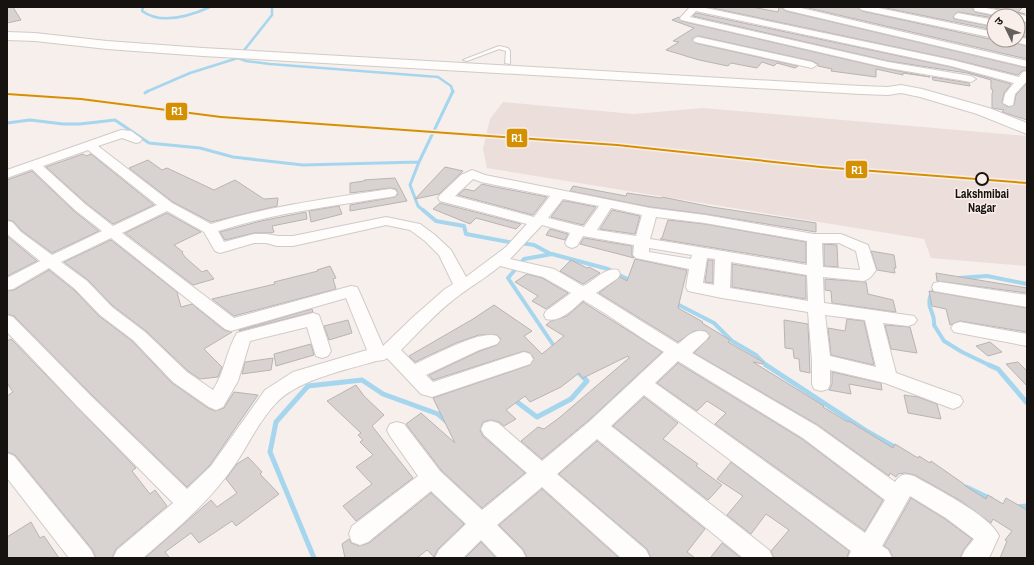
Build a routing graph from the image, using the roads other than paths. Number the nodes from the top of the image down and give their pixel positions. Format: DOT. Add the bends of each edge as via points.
graph roads {
  1 [pos="786,7"];
  2 [pos="862,7"];
  3 [pos="968,7"];
  4 [pos="986,11"];
  5 [pos="840,13"];
  6 [pos="949,14"];
  7 [pos="986,22"];
  8 [pos="694,29"];
  9 [pos="7,31"];
  10 [pos="986,33"];
  11 [pos="7,36"];
  12 [pos="698,40"];
  13 [pos="231,50"];
  14 [pos="985,50"];
  15 [pos="1014,51"];
  16 [pos="297,54"];
  17 [pos="808,62"];
  18 [pos="1027,64"];
  19 [pos="978,70"];
  20 [pos="883,72"];
  21 [pos="1024,77"];
  22 [pos="971,79"];
  23 [pos="902,89"];
  24 [pos="1009,103"];
  25 [pos="1027,129"];
  26 [pos="136,139"];
  27 [pos="89,145"];
  28 [pos="35,165"];
  29 [pos="7,174"];
  30 [pos="390,193"];
  31 [pos="559,194"];
  32 [pos="608,203"];
  33 [pos="168,206"];
  34 [pos="650,212"];
  35 [pos="538,221"];
  36 [pos="7,225"];
  37 [pos="210,229"];
  38 [pos="112,232"];
  39 [pos="580,235"];
  40 [pos="814,238"];
  41 [pos="642,242"];
  42 [pos="723,256"];
  43 [pos="698,259"];
  44 [pos="498,260"];
  45 [pos="51,261"];
  46 [pos="815,271"];
  47 [pos="612,274"];
  48 [pos="7,285"];
  49 [pos="462,286"];
  50 [pos="940,287"];
  51 [pos="582,292"];
  52 [pos="722,293"];
  53 [pos="1027,302"];
  54 [pos="816,308"];
  55 [pos="552,315"];
  56 [pos="873,317"];
  57 [pos="908,320"];
  58 [pos="7,321"];
  59 [pos="960,328"];
  60 [pos="700,336"];
  61 [pos="491,340"];
  62 [pos="1027,340"];
  63 [pos="322,351"];
  64 [pos="384,352"];
  65 [pos="680,353"];
  66 [pos="524,359"];
  67 [pos="821,361"];
  68 [pos="412,374"];
  69 [pos="888,377"];
  70 [pos="643,384"];
  71 [pos="821,384"];
  72 [pos="953,401"];
  73 [pos="597,427"];
  74 [pos="491,429"];
  75 [pos="397,430"];
  76 [pos="7,462"];
  77 [pos="542,473"];
  78 [pos="432,478"];
  79 [pos="898,497"];
  80 [pos="188,504"];
  81 [pos="482,524"];
  82 [pos="360,534"];
  83 [pos="870,555"];
  84 [pos="83,558"];
  85 [pos="125,558"];
  86 [pos="447,558"];
  87 [pos="514,558"];
  88 [pos="638,558"];
  89 [pos="761,558"];
  90 [pos="973,558"];
  1 -- 14 [label="street"];
  2 -- 10 [label="street"];
  3 -- 4 [label="street"];
  5 -- 14 [label="street"];
  6 -- 7 [label="street"];
  8 -- 17 [label="street"];
  9 -- 13 [label="street"];
  11 -- 13 [label="street" via="107,45"];
  12 -- 17 [label="street"];
  13 -- 16 [label="street"];
  14 -- 15 [label="street"];
  14 -- 18 [label="street"];
  14 -- 19 [label="street"];
  16 -- 23 [label="street" via="861,90"];
  16 -- 23 [label="street" via="465,60 875,82"];
  17 -- 20 [label="street"];
  19 -- 21 [label="street"];
  19 -- 22 [label="street" via="694,8 684,18 888,65"];
  21 -- 24 [label="street" via="1010,94"];
  23 -- 25 [label="street" via="983,111"];
  26 -- 27 [label="street" via="124,134"];
  27 -- 28 [label="street"];
  27 -- 33 [label="street"];
  28 -- 29 [label="street"];
  28 -- 38 [label="street" via="80,207"];
  30 -- 37 [label="street" via="265,213"];
  31 -- 32 [label="street"];
  31 -- 35 [label="street"];
  31 -- 35 [label="street" via="472,174 444,198"];
  32 -- 34 [label="street"];
  32 -- 39 [label="street"];
  33 -- 37 [label="street"];
  33 -- 38 [label="street"];
  34 -- 40 [label="street"];
  34 -- 41 [label="street"];
  35 -- 39 [label="street"];
  35 -- 44 [label="street"];
  36 -- 45 [label="street" via="16,235"];
  37 -- 49 [label="street" via="220,248 254,239 293,241 386,221 397,223 414,227 446,253"];
  38 -- 45 [label="street"];
  38 -- 64 [label="street" via="232,325 351,291"];
  39 -- 41 [label="street"];
  40 -- 46 [label="street"];
  40 -- 46 [label="street" via="841,239 863,248 868,270 863,276"];
  41 -- 43 [label="street" via="641,255"];
  42 -- 43 [label="street"];
  42 -- 46 [label="street"];
  42 -- 52 [label="street"];
  43 -- 52 [label="street" via="694,287"];
  44 -- 49 [label="street"];
  44 -- 51 [label="street" via="548,273"];
  45 -- 48 [label="street"];
  45 -- 63 [label="street" via="81,285 106,311 139,336 180,377 216,402 229,381 243,338 313,319"];
  46 -- 54 [label="street"];
  47 -- 51 [label="street" via="591,289"];
  49 -- 64 [label="street"];
  50 -- 53 [label="street"];
  51 -- 55 [label="street"];
  51 -- 65 [label="street"];
  52 -- 54 [label="street"];
  54 -- 56 [label="street"];
  54 -- 67 [label="street"];
  56 -- 57 [label="street"];
  56 -- 69 [label="street"];
  58 -- 80 [label="street"];
  59 -- 62 [label="street"];
  60 -- 65 [label="street"];
  61 -- 68 [label="street" via="473,345"];
  64 -- 68 [label="street"];
  64 -- 80 [label="street" via="300,377 272,395 218,472"];
  65 -- 70 [label="street" via="670,357"];
  65 -- 79 [label="street" via="810,432"];
  66 -- 68 [label="street" via="432,390"];
  67 -- 69 [label="street"];
  67 -- 71 [label="street"];
  69 -- 72 [label="street"];
  70 -- 73 [label="street"];
  70 -- 83 [label="street"];
  73 -- 77 [label="street"];
  73 -- 89 [label="street"];
  74 -- 77 [label="street"];
  75 -- 78 [label="street"];
  76 -- 84 [label="street"];
  77 -- 81 [label="street"];
  77 -- 88 [label="street"];
  78 -- 81 [label="street"];
  78 -- 82 [label="street"];
  79 -- 83 [label="street"];
  79 -- 90 [label="street" via="906,483 954,511 988,536 981,550"];
  80 -- 85 [label="street"];
  81 -- 86 [label="street"];
  81 -- 87 [label="street"];
}
